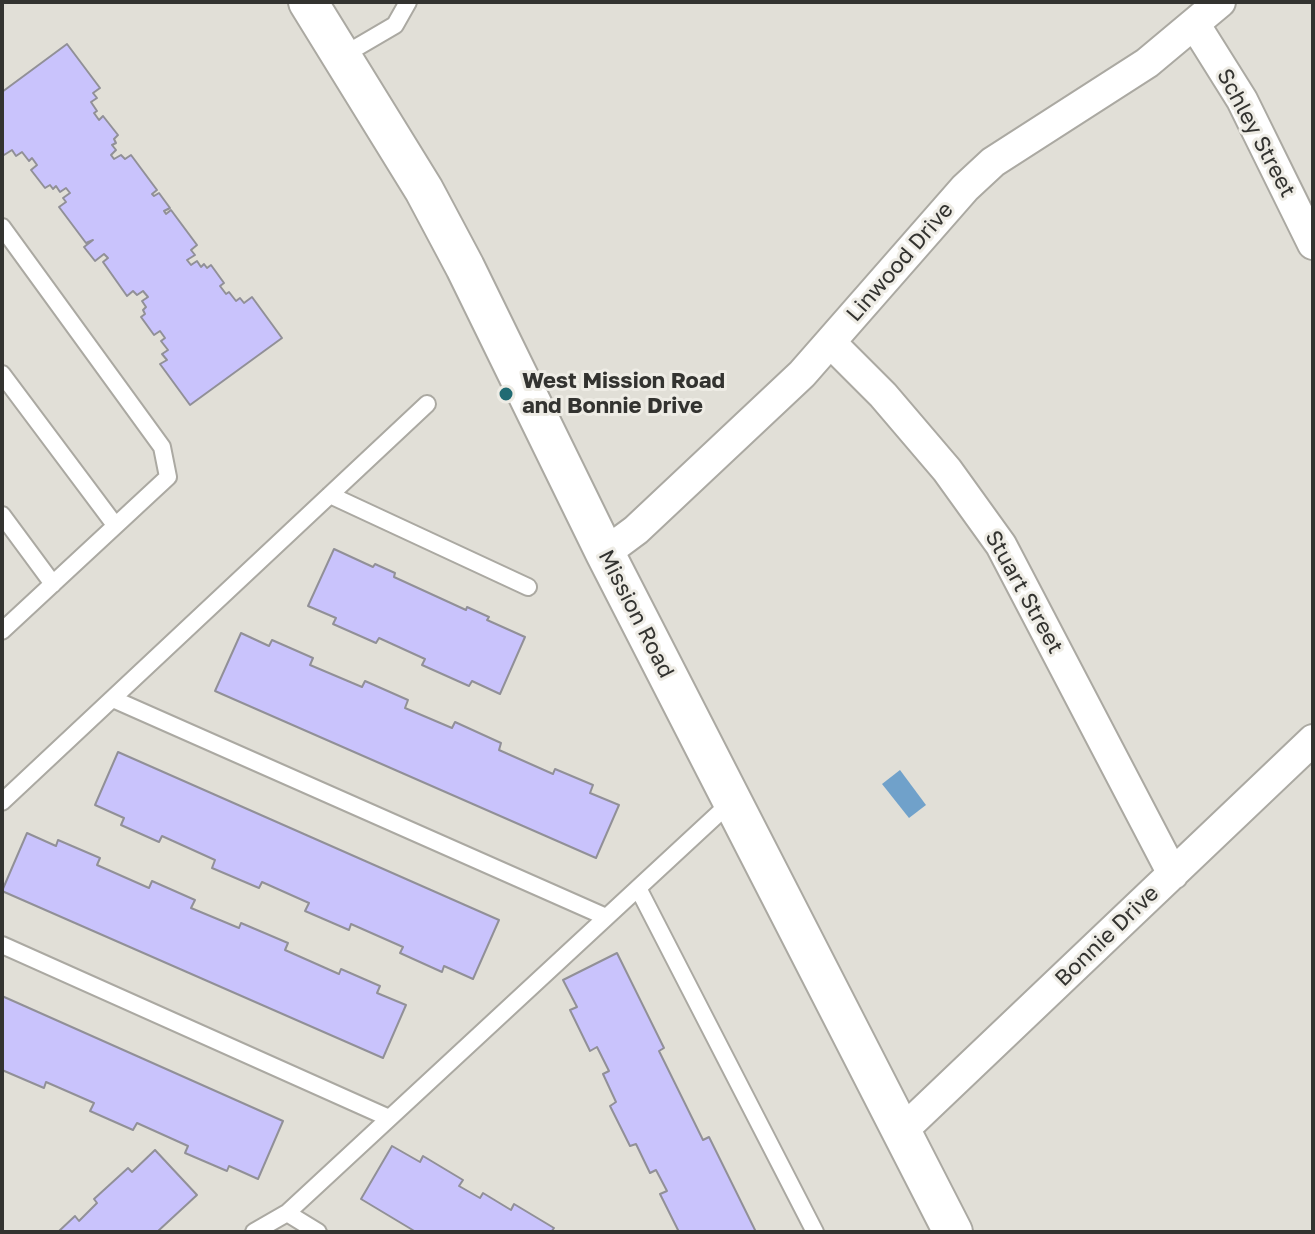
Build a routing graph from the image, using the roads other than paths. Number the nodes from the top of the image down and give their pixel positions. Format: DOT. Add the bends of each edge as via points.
graph roads {
  1 [pos="408,2"];
  2 [pos="1220,2"];
  3 [pos="312,4"];
  4 [pos="1195,25"];
  5 [pos="342,56"];
  6 [pos="2,227"];
  7 [pos="1313,244"];
  8 [pos="830,342"];
  9 [pos="2,374"];
  10 [pos="427,404"];
  11 [pos="330,495"];
  12 [pos="2,515"];
  13 [pos="115,525"];
  14 [pos="605,553"];
  15 [pos="53,584"];
  16 [pos="528,587"];
  17 [pos="2,631"];
  18 [pos="113,699"];
  19 [pos="1313,740"];
  20 [pos="732,801"];
  21 [pos="2,802"];
  22 [pos="1173,874"];
  23 [pos="638,888"];
  24 [pos="606,917"];
  25 [pos="2,945"];
  26 [pos="389,1118"];
  27 [pos="901,1132"];
  28 [pos="287,1213"];
  29 [pos="254,1232"];
  30 [pos="318,1232"];
  31 [pos="815,1232"];
  32 [pos="953,1232"];
  1 -- 5 [label="lane" via="395,25"];
  2 -- 4 [label="street, Linwood Drive"];
  3 -- 5 [label="street, Mission Road"];
  4 -- 7 [label="street, Schley Street" via="1242,100"];
  4 -- 8 [label="street, Linwood Drive" via="1147,63 993,162"];
  5 -- 14 [label="street, Mission Road" via="465,267"];
  6 -- 13 [label="lane" via="162,447 168,477"];
  8 -- 14 [label="street, Linwood Drive" via="636,530"];
  8 -- 22 [label="street, Stuart Street" via="947,470 1001,545"];
  9 -- 13 [label="lane"];
  10 -- 11 [label="lane"];
  11 -- 16 [label="lane"];
  11 -- 18 [label="lane"];
  12 -- 15 [label="lane"];
  13 -- 15 [label="lane"];
  14 -- 20 [label="street, Mission Road"];
  15 -- 17 [label="lane"];
  18 -- 21 [label="lane"];
  18 -- 24 [label="lane"];
  19 -- 22 [label="street, Bonnie Drive"];
  20 -- 23 [label="lane"];
  20 -- 27 [label="street, Mission Road"];
  22 -- 27 [label="street, Bonnie Drive"];
  23 -- 24 [label="lane"];
  23 -- 31 [label="lane"];
  24 -- 26 [label="lane"];
  25 -- 26 [label="lane"];
  26 -- 28 [label="lane"];
  27 -- 32 [label="street, Mission Road"];
  28 -- 29 [label="lane"];
  28 -- 30 [label="lane"];
}
